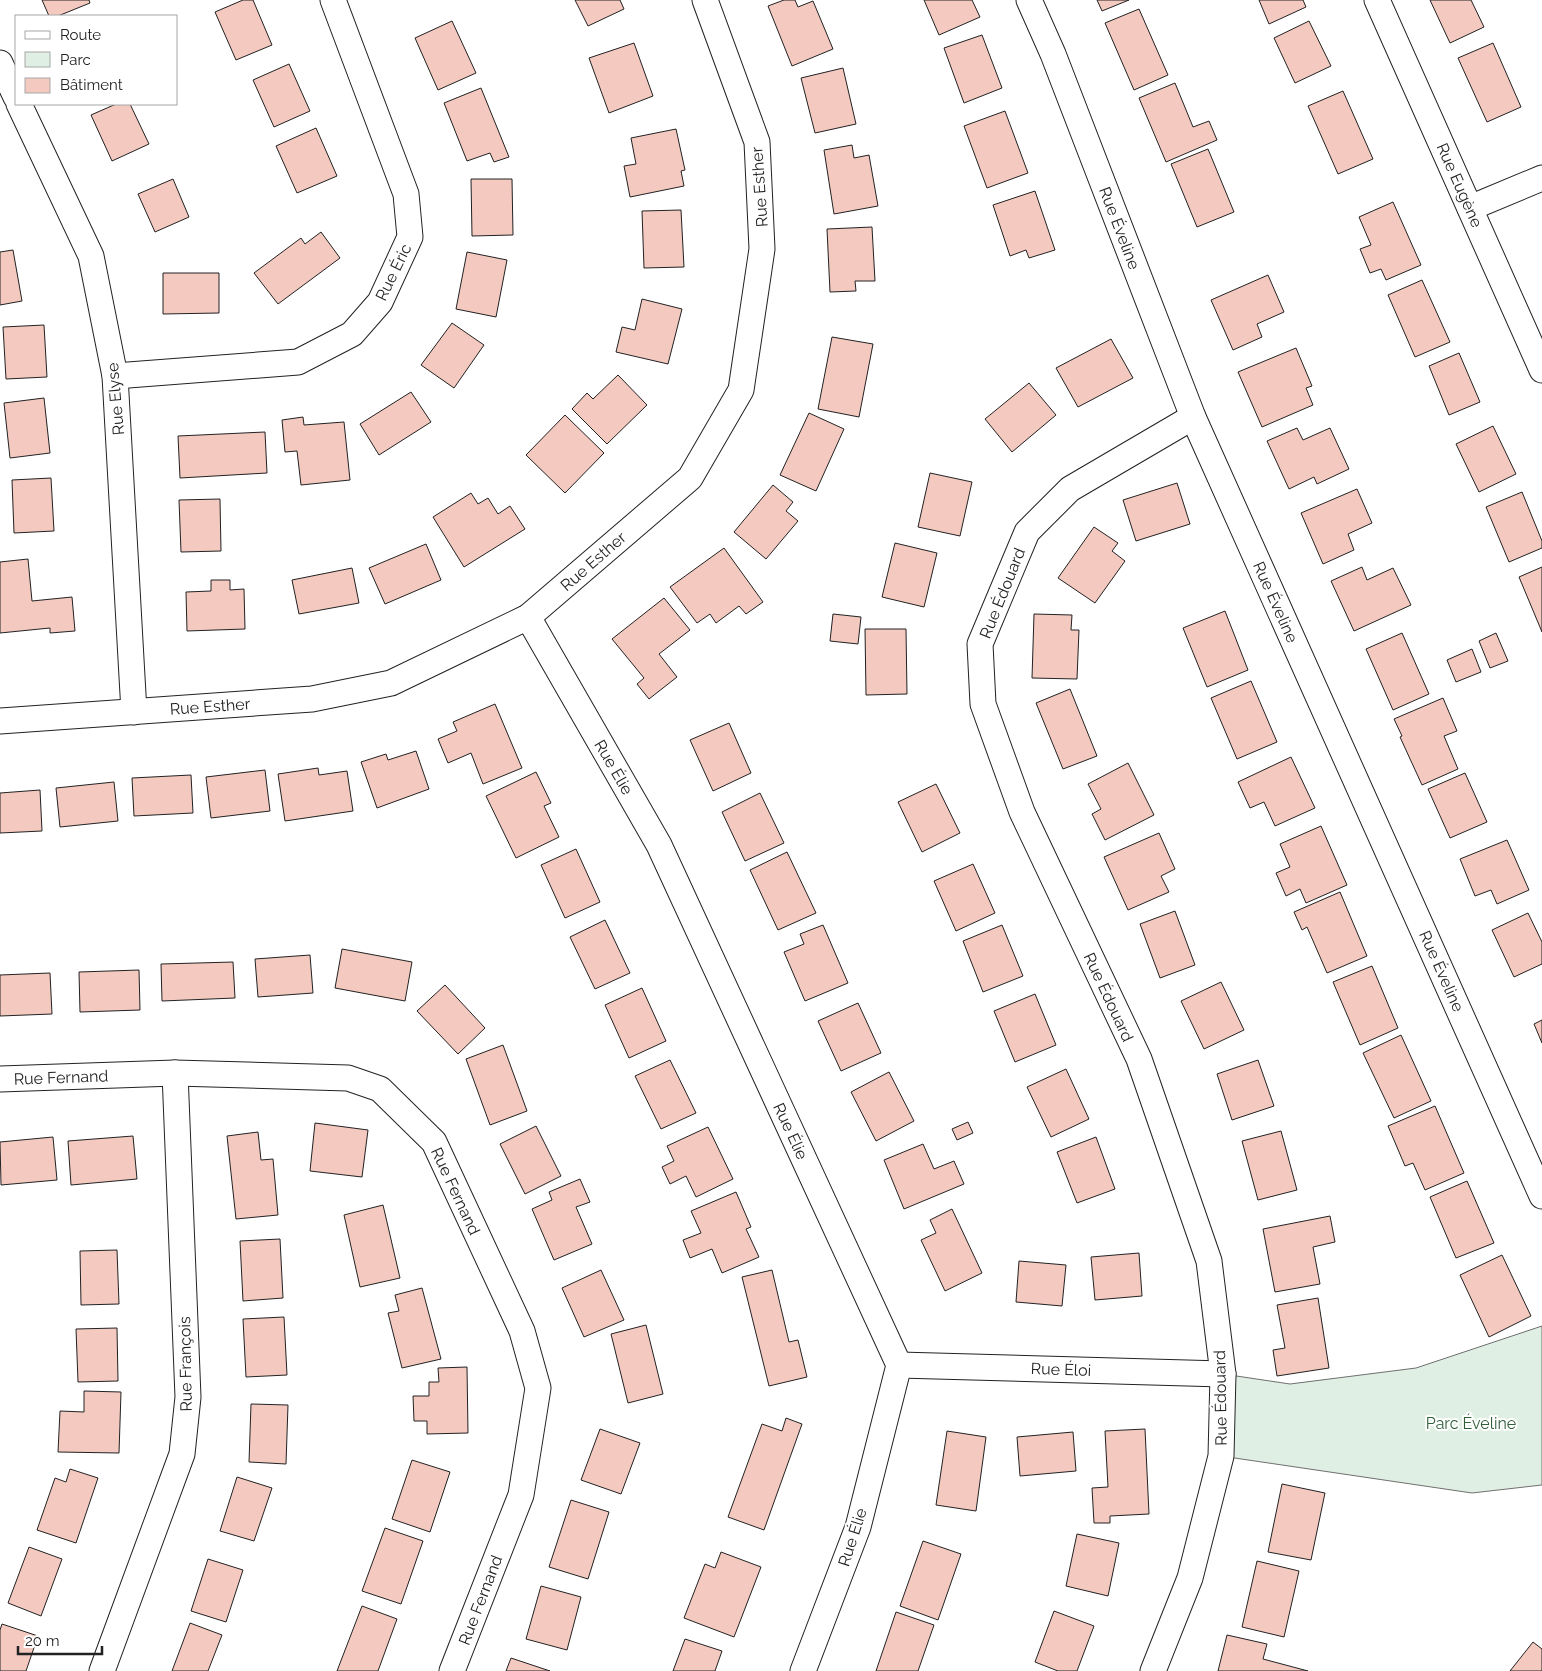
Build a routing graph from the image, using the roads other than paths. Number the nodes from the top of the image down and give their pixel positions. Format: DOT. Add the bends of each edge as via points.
graph roads {
  1 [pos="333,0"];
  2 [pos="705,0"];
  3 [pos="1029,0"];
  4 [pos="1377,0"];
  5 [pos="0,63"];
  6 [pos="15,95"];
  7 [pos="19,105"];
  8 [pos="1542,178"];
  9 [pos="1470,208"];
  10 [pos="1542,370"];
  11 [pos="115,376"];
  12 [pos="1193,417"];
  13 [pos="528,617"];
  14 [pos="134,712"];
  15 [pos="0,721"];
  16 [pos="175,1073"];
  17 [pos="0,1079"];
  18 [pos="1532,1148"];
  19 [pos="1542,1196"];
  20 [pos="899,1365"];
  21 [pos="1222,1374"];
  22 [pos="102,1671"];
  23 [pos="452,1671"];
  24 [pos="804,1671"];
  25 [pos="1153,1671"];
  1 -- 11 [label="street, Rue Éric" via="406,194 410,237 380,302 352,334 298,362"];
  2 -- 13 [label="street, Rue Esther" via="757,142 762,249 741,390 690,478"];
  3 -- 12 [label="street, Rue Éveline" via="1053,54"];
  4 -- 9 [label="street, Rue Eugène"];
  5 -- 6 [label="street"];
  7 -- 11 [label="street, Rue Elyse" via="91,256"];
  8 -- 9 [label="street"];
  9 -- 10 [label="street, Rue Eugène"];
  11 -- 14 [label="street, Rue Elyse"];
  12 -- 18 [label="street, Rue Éveline"];
  12 -- 21 [label="street, Rue Édouard" via="1070,489 1027,532 980,644 983,704 1022,812 1139,1059 1209,1260"];
  13 -- 14 [label="street, Rue Esther" via="391,683 312,698"];
  13 -- 20 [label="street, Rue Élie" via="659,845"];
  14 -- 15 [label="street, Rue Esther"];
  16 -- 17 [label="street, Rue Fernand"];
  16 -- 22 [label="street, Rue François" via="188,1397 182,1454"];
  16 -- 23 [label="street, Rue Fernand" via="348,1078 380,1088 434,1142 522,1331 538,1388 521,1495"];
  18 -- 19 [label="street, Rue Éveline"];
  20 -- 21 [label="street, Rue Éloi"];
  20 -- 24 [label="street, Rue Élie" via="858,1527"];
  21 -- 25 [label="street, Rue Édouard" via="1221,1456 1190,1578"];
}
